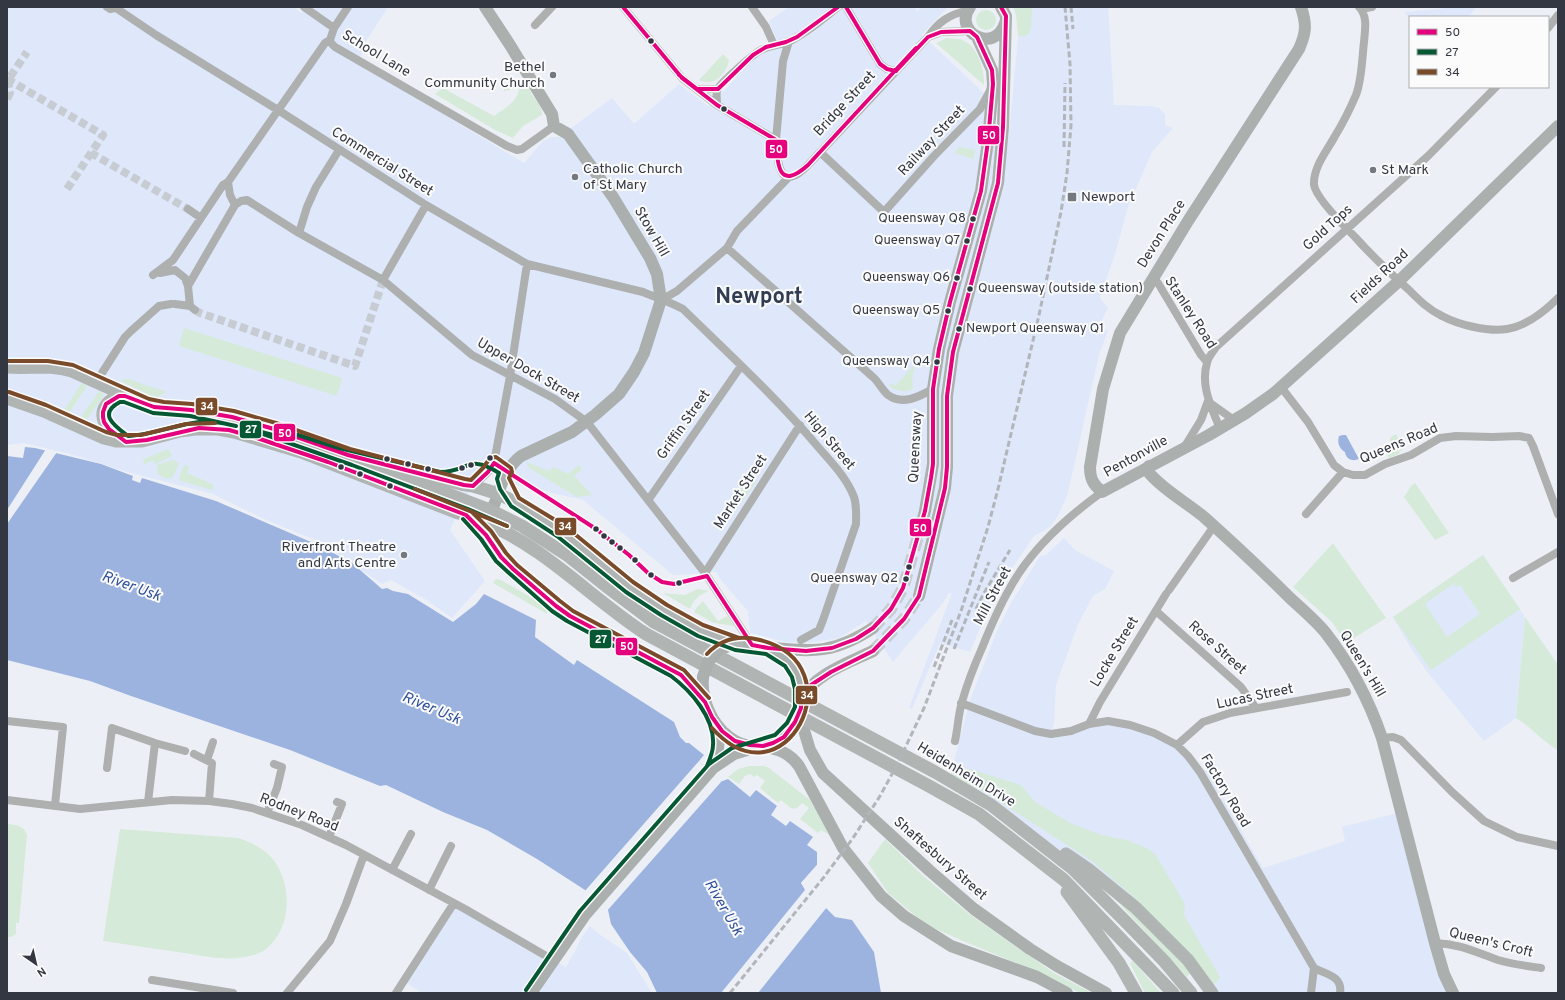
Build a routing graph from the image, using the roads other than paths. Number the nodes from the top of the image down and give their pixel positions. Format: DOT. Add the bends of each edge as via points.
graph roads {
  1 [pos="107,7"];
  2 [pos="304,7"];
  3 [pos="348,7"];
  4 [pos="486,7"];
  5 [pos="552,7"];
  6 [pos="623,7"];
  7 [pos="752,7"];
  8 [pos="838,7"];
  9 [pos="846,7"];
  10 [pos="1301,7"];
  11 [pos="1372,7"];
  12 [pos="117,8"];
  13 [pos="969,8"];
  14 [pos="1003,8"];
  15 [pos="1360,8"];
  16 [pos="1558,15"];
  17 [pos="1006,22"];
  18 [pos="535,25"];
  19 [pos="1549,27"];
  20 [pos="334,28"];
  21 [pos="973,34"];
  22 [pos="928,37"];
  23 [pos="327,41"];
  24 [pos="790,41"];
  25 [pos="774,45"];
  26 [pos="896,71"];
  27 [pos="993,84"];
  28 [pos="1495,88"];
  29 [pos="697,89"];
  30 [pos="718,89"];
  31 [pos="717,105"];
  32 [pos="278,110"];
  33 [pos="554,126"];
  34 [pos="1558,126"];
  35 [pos="776,140"];
  36 [pos="339,150"];
  37 [pos="820,152"];
  38 [pos="789,177"];
  39 [pos="228,182"];
  40 [pos="235,205"];
  41 [pos="426,205"];
  42 [pos="188,209"];
  43 [pos="201,218"];
  44 [pos="1347,228"];
  45 [pos="299,233"];
  46 [pos="727,248"];
  47 [pos="527,264"];
  48 [pos="1152,278"];
  49 [pos="383,280"];
  50 [pos="1399,281"];
  51 [pos="188,286"];
  52 [pos="1558,298"];
  53 [pos="662,300"];
  54 [pos="1207,362"];
  55 [pos="741,366"];
  56 [pos="7,367"];
  57 [pos="510,376"];
  58 [pos="99,378"];
  59 [pos="934,387"];
  60 [pos="1281,387"];
  61 [pos="125,396"];
  62 [pos="7,398"];
  63 [pos="1208,401"];
  64 [pos="1234,420"];
  65 [pos="587,422"];
  66 [pos="800,425"];
  67 [pos="1220,429"];
  68 [pos="1209,435"];
  69 [pos="126,442"];
  70 [pos="1184,448"];
  71 [pos="348,455"];
  72 [pos="494,463"];
  73 [pos="1150,466"];
  74 [pos="1343,472"];
  75 [pos="505,475"];
  76 [pos="473,486"];
  77 [pos="1102,492"];
  78 [pos="498,494"];
  79 [pos="649,499"];
  80 [pos="515,502"];
  81 [pos="490,510"];
  82 [pos="1306,514"];
  83 [pos="1558,514"];
  84 [pos="466,515"];
  85 [pos="1214,526"];
  86 [pos="918,534"];
  87 [pos="1558,552"];
  88 [pos="706,574"];
  89 [pos="1513,578"];
  90 [pos="919,596"];
  91 [pos="1156,611"];
  92 [pos="872,628"];
  93 [pos="801,640"];
  94 [pos="737,644"];
  95 [pos="752,645"];
  96 [pos="768,648"];
  97 [pos="873,651"];
  98 [pos="1347,692"];
  99 [pos="801,699"];
  100 [pos="705,702"];
  101 [pos="961,703"];
  102 [pos="1256,708"];
  103 [pos="7,721"];
  104 [pos="716,724"];
  105 [pos="1089,724"];
  106 [pos="799,725"];
  107 [pos="1382,738"];
  108 [pos="955,741"];
  109 [pos="213,742"];
  110 [pos="155,743"];
  111 [pos="1178,745"];
  112 [pos="762,746"];
  113 [pos="185,751"];
  114 [pos="194,754"];
  115 [pos="207,760"];
  116 [pos="274,764"];
  117 [pos="107,768"];
  118 [pos="712,770"];
  119 [pos="7,800"];
  120 [pos="210,801"];
  121 [pos="148,802"];
  122 [pos="337,802"];
  123 [pos="55,805"];
  124 [pos="267,813"];
  125 [pos="1010,819"];
  126 [pos="411,834"];
  127 [pos="329,837"];
  128 [pos="451,846"];
  129 [pos="1558,846"];
  130 [pos="1027,850"];
  131 [pos="364,855"];
  132 [pos="392,870"];
  133 [pos="429,890"];
  134 [pos="454,903"];
  135 [pos="1435,943"];
  136 [pos="553,960"];
  137 [pos="1314,968"];
  138 [pos="1541,968"];
  139 [pos="1325,974"];
  140 [pos="152,980"];
  141 [pos="1313,981"];
  142 [pos="233,993"];
  143 [pos="287,993"];
  144 [pos="396,993"];
  145 [pos="531,993"];
  146 [pos="1067,993"];
  147 [pos="1106,993"];
  148 [pos="1136,993"];
  149 [pos="1173,993"];
  150 [pos="1191,993"];
  151 [pos="1212,993"];
  152 [pos="1312,993"];
  153 [pos="1340,993"];
  154 [pos="1453,993"];
  1 -- 12 [label="street, Commercial Street"];
  2 -- 20 [label="street"];
  3 -- 20 [label="street"];
  4 -- 33 [label="main road" via="552,114"];
  5 -- 18 [label="street"];
  6 -- 29 [label="street" via="677,73"];
  7 -- 25 [label="street"];
  8 -- 24 [label="street"];
  9 -- 26 [label="street" via="880,64"];
  10 -- 48 [label="main road, Devon Place" via="1306,21 1305,36 1299,50"];
  11 -- 15 [label="street"];
  12 -- 32 [label="street, Commercial Street"];
  13 -- 21 [label="main road, Queensway" via="966,22"];
  13 -- 22 [label="street, Bridge Street" via="943,20"];
  14 -- 17 [label="main road, Queensway"];
  15 -- 44 [label="street" via="1366,22 1356,94 1321,159 1314,186 1319,196"];
  16 -- 19 [label="street"];
  17 -- 21 [label="main road" via="995,37 983,39"];
  17 -- 90 [label="main road, Queensway" via="1004,128 998,183 953,352 947,396 945,488"];
  20 -- 23 [label="street"];
  21 -- 22 [label="street" via="941,32"];
  21 -- 27 [label="main road, Queensway" via="992,70"];
  22 -- 26 [label="street, Bridge Street"];
  23 -- 32 [label="street"];
  23 -- 33 [label="street, School Lane" via="517,150 522,150"];
  24 -- 25 [label="street"];
  24 -- 35 [label="street" via="783,61"];
  25 -- 30 [label="street" via="759,51"];
  26 -- 37 [label="street, Bridge Street"];
  27 -- 37 [label="street, Railway Street" via="980,109 884,212"];
  27 -- 59 [label="main road, Queensway" via="981,191 939,349"];
  28 -- 44 [label="street, Gold Tops" via="1428,156"];
  29 -- 30 [label="street"];
  29 -- 31 [label="street"];
  30 -- 31 [label="street"];
  31 -- 35 [label="street"];
  32 -- 36 [label="street, Commercial Street"];
  32 -- 39 [label="street"];
  33 -- 53 [label="main road, Stow Hill" via="568,134 613,197 650,258 657,274"];
  34 -- 50 [label="main road, Fields Road"];
  35 -- 38 [label="street" via="779,168"];
  36 -- 41 [label="street, Commercial Street"];
  36 -- 45 [label="street" via="316,187"];
  37 -- 38 [label="street, Bridge Street" via="800,173"];
  38 -- 46 [label="street" via="737,231"];
  39 -- 40 [label="street"];
  39 -- 43 [label="street" via="223,185"];
  40 -- 45 [label="street, Upper Dock Street" via="248,200"];
  40 -- 51 [label="street"];
  41 -- 47 [label="street, Commercial Street"];
  41 -- 49 [label="street"];
  42 -- 43 [label="street"];
  43 -- 51 [label="street" via="173,260 153,275 175,270 185,278"];
  44 -- 50 [label="street"];
  44 -- 54 [label="street, Gold Tops" via="1216,347"];
  45 -- 49 [label="street, Upper Dock Street"];
  46 -- 53 [label="street"];
  46 -- 59 [label="street" via="874,378 889,396 905,400 920,396"];
  47 -- 53 [label="street, Commercial Street" via="643,292"];
  47 -- 57 [label="street"];
  48 -- 54 [label="street, Stanley Road" via="1158,283"];
  48 -- 77 [label="main road, Devon Place" via="1120,333 1103,389 1090,467 1094,485"];
  49 -- 57 [label="street, Upper Dock Street" via="472,354"];
  50 -- 52 [label="street" via="1427,307 1442,316 1484,329 1508,329 1519,325 1533,318"];
  50 -- 60 [label="main road, Fields Road"];
  51 -- 58 [label="street" via="192,308 173,304 159,306 131,331"];
  53 -- 55 [label="street, High Street" via="683,309"];
  53 -- 65 [label="main road" via="644,353 634,372 619,394"];
  54 -- 63 [label="street, Gold Tops" via="1205,377"];
  55 -- 66 [label="street, High Street"];
  55 -- 79 [label="street, Griffin Street"];
  56 -- 58 [label="main road" via="59,367"];
  57 -- 65 [label="street, Upper Dock Street" via="555,399"];
  57 -- 72 [label="street"];
  58 -- 61 [label="main road"];
  59 -- 86 [label="main road, Queensway" via="933,464 925,511"];
  60 -- 64 [label="main road, Fields Road"];
  60 -- 74 [label="street" via="1308,422 1334,465"];
  61 -- 69 [label="main road" via="111,400 103,412 106,426"];
  61 -- 71 [label="main road" via="154,407 191,410 274,429"];
  62 -- 69 [label="main road, Heidenheim Drive" via="44,410 104,438"];
  63 -- 64 [label="street"];
  63 -- 67 [label="street, Gold Tops"];
  63 -- 70 [label="street, Pentonville"];
  64 -- 67 [label="main road, Fields Road"];
  65 -- 75 [label="main road" via="521,456 514,461"];
  65 -- 79 [label="street, Upper Dock Street"];
  66 -- 88 [label="street, Market Street"];
  66 -- 93 [label="street, High Street" via="848,485 857,508 856,524 823,620 818,630"];
  67 -- 68 [label="main road, Fields Road"];
  68 -- 70 [label="main road, Pentonville"];
  69 -- 84 [label="main road, Heidenheim Drive" via="150,440 195,429 234,432 301,452"];
  70 -- 73 [label="main road, Pentonville"];
  71 -- 76 [label="main road"];
  71 -- 81 [label="main road, Heidenheim Drive"];
  72 -- 75 [label="street"];
  72 -- 76 [label="street"];
  73 -- 77 [label="main road, Pentonville"];
  73 -- 85 [label="main road, Queen's Hill" via="1150,474 1159,484"];
  74 -- 82 [label="street"];
  74 -- 83 [label="street, Queens Road" via="1365,475 1385,464 1417,453 1440,438 1529,438"];
  75 -- 78 [label="main road"];
  75 -- 80 [label="main road" via="506,488"];
  76 -- 78 [label="main road"];
  77 -- 101 [label="street, Mill Street" via="1047,539 1010,587 992,623"];
  78 -- 80 [label="main road"];
  78 -- 81 [label="main road"];
  79 -- 88 [label="street, Upper Dock Street"];
  80 -- 94 [label="main road" via="561,531 629,587 664,610 700,630"];
  81 -- 84 [label="main road" via="480,516"];
  81 -- 125 [label="main road, Heidenheim Drive" via="552,544 654,622 935,772"];
  84 -- 100 [label="main road" via="486,535 501,557 556,606 681,675"];
  84 -- 130 [label="main road, Heidenheim Drive" via="523,543 571,576 632,625 979,814"];
  85 -- 91 [label="street, Locke Street"];
  85 -- 107 [label="main road, Queen's Hill" via="1324,631 1360,686 1373,711"];
  87 -- 89 [label="street"];
  88 -- 95 [label="street, Upper Dock Street"];
  91 -- 102 [label="street, Rose Street" via="1241,687"];
  91 -- 105 [label="street, Locke Street"];
  92 -- 96 [label="main road" via="856,639 832,648 806,651"];
  94 -- 95 [label="main road"];
  94 -- 100 [label="main road, bridge" via="718,651 708,662 702,677"];
  95 -- 96 [label="main road"];
  96 -- 99 [label="main road" via="790,662 798,675"];
  97 -- 99 [label="main road" via="824,676 811,685"];
  98 -- 102 [label="street, Lucas Street"];
  99 -- 106 [label="main road, Shaftesbury Street"];
  100 -- 104 [label="main road"];
  101 -- 105 [label="street, Factory Road" via="1035,731 1051,734 1071,731"];
  101 -- 108 [label="street, Mill Street"];
  102 -- 111 [label="street, Lucas Street" via="1203,722"];
  103 -- 123 [label="street" via="63,727"];
  104 -- 112 [label="main road" via="735,741 750,746"];
  104 -- 118 [label="main road" via="720,742"];
  105 -- 111 [label="street, Factory Road" via="1108,721 1130,725"];
  106 -- 112 [label="main road" via="784,737"];
  106 -- 147 [label="main road, Shaftesbury Street" via="823,773 930,871 974,909 1030,948"];
  107 -- 129 [label="street" via="1393,737 1401,740 1484,821 1517,837"];
  107 -- 135 [label="main road, Queen's Hill"];
  109 -- 115 [label="street"];
  110 -- 113 [label="street"];
  110 -- 117 [label="street" via="112,728"];
  110 -- 121 [label="street"];
  111 -- 137 [label="street, Factory Road" via="1200,772"];
  112 -- 118 [label="main road" via="734,754"];
  112 -- 146 [label="main road" via="783,752 797,763 843,848 881,896 904,916 951,946 1037,977"];
  114 -- 115 [label="street"];
  115 -- 120 [label="street" via="212,763"];
  116 -- 124 [label="street" via="282,767"];
  118 -- 136 [label="main road" via="585,915"];
  119 -- 123 [label="street, Rodney Road"];
  120 -- 121 [label="street, Rodney Road"];
  120 -- 124 [label="street, Rodney Road"];
  121 -- 123 [label="street, Rodney Road" via="89,808"];
  122 -- 127 [label="street" via="342,804"];
  124 -- 127 [label="street, Rodney Road"];
  125 -- 150 [label="main road, Heidenheim Drive" via="1073,869 1164,961"];
  125 -- 151 [label="main road" via="1088,869 1136,908 1188,960"];
  126 -- 132 [label="street"];
  127 -- 131 [label="street, Rodney Road"];
  128 -- 133 [label="street"];
  130 -- 148 [label="main road" via="1064,889 1126,973"];
  130 -- 149 [label="main road, Heidenheim Drive" via="1064,880"];
  131 -- 132 [label="street, Rodney Road"];
  131 -- 143 [label="street" via="330,940"];
  132 -- 133 [label="street, Rodney Road"];
  133 -- 134 [label="street, Rodney Road"];
  134 -- 136 [label="street, Rodney Road"];
  134 -- 144 [label="street"];
  135 -- 138 [label="street, Queen's Croft" via="1468,948 1500,960"];
  135 -- 154 [label="main road, Queen's Hill" via="1444,974"];
  136 -- 145 [label="main road"];
  137 -- 139 [label="street"];
  137 -- 141 [label="street"];
  139 -- 141 [label="street"];
  139 -- 153 [label="street" via="1330,974 1338,980"];
  140 -- 142 [label="street"];
  141 -- 152 [label="street"];
}
